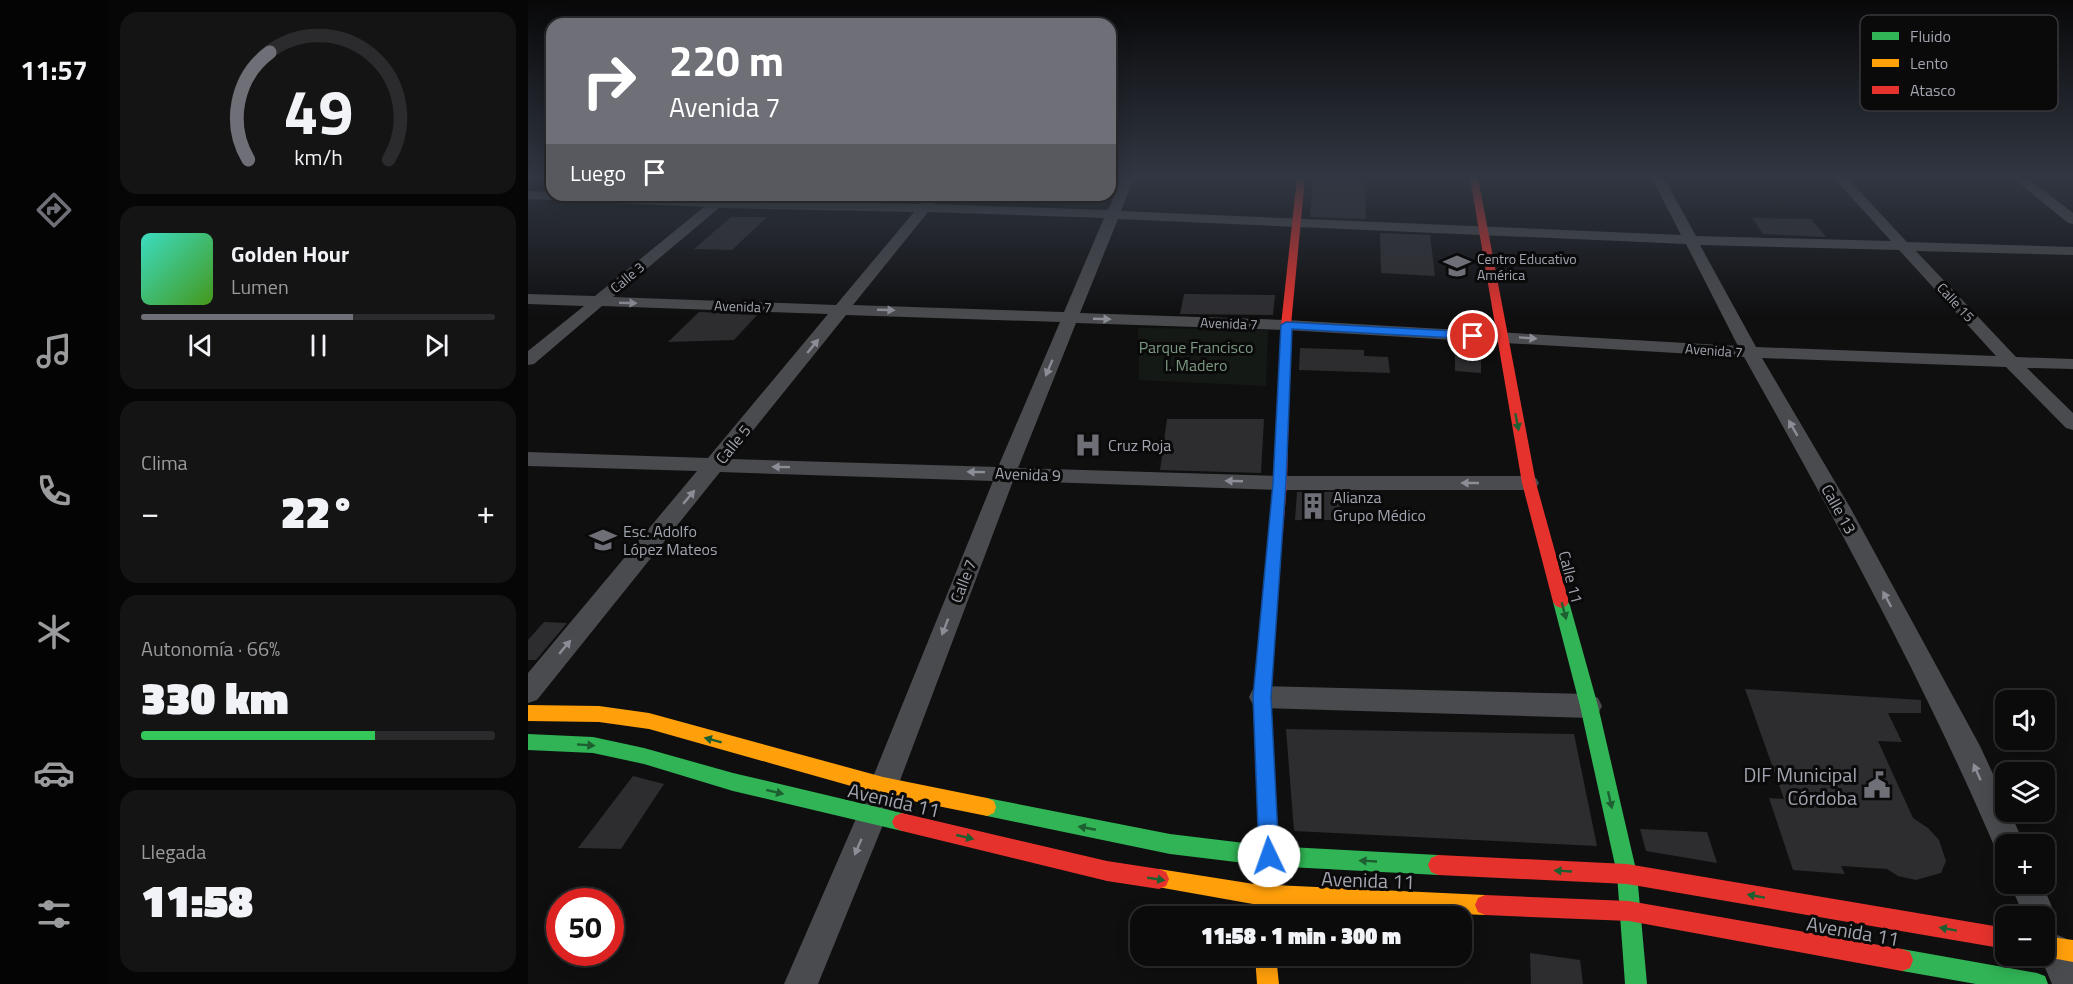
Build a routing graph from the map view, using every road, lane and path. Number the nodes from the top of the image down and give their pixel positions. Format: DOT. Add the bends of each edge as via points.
graph roads {
  1 [pos="691,224"];
  2 [pos="912,224"];
  3 [pos="1109,224"];
  4 [pos="1296,224"];
  5 [pos="1357,224"];
  6 [pos="1484,224"];
  7 [pos="1682,224"];
  8 [pos="1883,224"];
  9 [pos="1485,230"];
  10 [pos="1691,240"];
  11 [pos="1904,246"];
  12 [pos="2073,251"];
  13 [pos="528,299"];
  14 [pos="597,302"];
  15 [pos="844,309"];
  16 [pos="1070,318"];
  17 [pos="1286,325"];
  18 [pos="1504,337"];
  19 [pos="1750,352"];
  20 [pos="528,360"];
  21 [pos="2012,363"];
  22 [pos="2073,364"];
  23 [pos="2073,424"];
  24 [pos="528,459"];
  25 [pos="716,465"];
  26 [pos="1006,473"];
  27 [pos="1280,483"];
  28 [pos="1529,483"];
  29 [pos="528,692"];
  30 [pos="1262,697"];
  31 [pos="1589,706"];
  32 [pos="528,713"];
  33 [pos="528,742"];
  34 [pos="883,786"];
  35 [pos="872,815"];
  36 [pos="2005,834"];
  37 [pos="1269,856"];
  38 [pos="1516,869"];
  39 [pos="1627,874"];
  40 [pos="1262,895"];
  41 [pos="1519,896"];
  42 [pos="1263,906"];
  43 [pos="1629,911"];
  44 [pos="1995,937"];
  45 [pos="2055,946"];
  46 [pos="1267,966"];
  47 [pos="801,984"];
  48 [pos="1268,984"];
  49 [pos="1636,984"];
  50 [pos="2037,984"];
  51 [pos="2069,984"];
  1 -- 14 [label="street, Calle 3"];
  2 -- 15 [label="street, Calle 5"];
  3 -- 16 [label="street, Calle 7"];
  4 -- 17 [label="main road"];
  5 -- 9 [label="street"];
  6 -- 9 [label="main road, Calle 11"];
  7 -- 10 [label="street, Calle 13"];
  8 -- 11 [label="street, Calle 15"];
  9 -- 10 [label="street"];
  9 -- 18 [label="main road, Calle 11"];
  10 -- 11 [label="street"];
  10 -- 19 [label="street, Calle 13"];
  11 -- 12 [label="street"];
  11 -- 21 [label="street, Calle 15"];
  13 -- 14 [label="street, Avenida 7"];
  14 -- 15 [label="street, Avenida 7, one-way"];
  14 -- 20 [label="street, Calle 3"];
  15 -- 16 [label="street, Avenida 7, one-way"];
  25 -- 15 [label="street, Calle 5, one-way"];
  16 -- 17 [label="street, Avenida 7, one-way"];
  16 -- 26 [label="street, Calle 7, one-way"];
  17 -- 18 [label="street, Avenida 7"];
  17 -- 27 [label="main road"];
  18 -- 19 [label="street, Avenida 7, one-way"];
  18 -- 28 [label="main road, Calle 11, one-way"];
  19 -- 21 [label="street, Avenida 7"];
  36 -- 19 [label="street, Calle 13, one-way" via="1970,755 1840,509"];
  21 -- 22 [label="street, Avenida 7"];
  21 -- 23 [label="street, Calle 15"];
  24 -- 25 [label="street, Avenida 9"];
  26 -- 25 [label="street, Avenida 9, one-way"];
  29 -- 25 [label="street, Calle 5, one-way"];
  27 -- 26 [label="street, Avenida 9, one-way"];
  26 -- 34 [label="street, Calle 7, one-way"];
  28 -- 27 [label="street, Avenida 9, one-way"];
  27 -- 30 [label="main road"];
  28 -- 31 [label="main road, Calle 11, one-way"];
  30 -- 31 [label="street"];
  30 -- 37 [label="main road"];
  31 -- 39 [label="main road, Calle 11, one-way"];
  34 -- 32 [label="main road, Avenida 11, one-way" via="649,721 599,714"];
  33 -- 35 [label="main road, Avenida 11, one-way" via="593,745"];
  34 -- 35 [label="street, Calle 7"];
  37 -- 34 [label="main road, Avenida 11, one-way" via="1170,844"];
  35 -- 40 [label="main road, Avenida 11, one-way" via="1107,871"];
  35 -- 47 [label="street, Calle 7, one-way"];
  38 -- 37 [label="main road, Avenida 11, one-way"];
  37 -- 40 [label="main road"];
  39 -- 38 [label="main road, Avenida 11, one-way"];
  38 -- 41 [label="main road"];
  39 -- 43 [label="main road, Calle 11"];
  44 -- 39 [label="main road, Avenida 11, one-way"];
  40 -- 41 [label="main road, Avenida 11"];
  40 -- 42 [label="main road"];
  41 -- 43 [label="main road, Avenida 11"];
  43 -- 49 [label="main road, Calle 11"];
  43 -- 50 [label="main road, Avenida 11"];
  45 -- 51 [label="street"];
  46 -- 48 [label="main road"];
}
